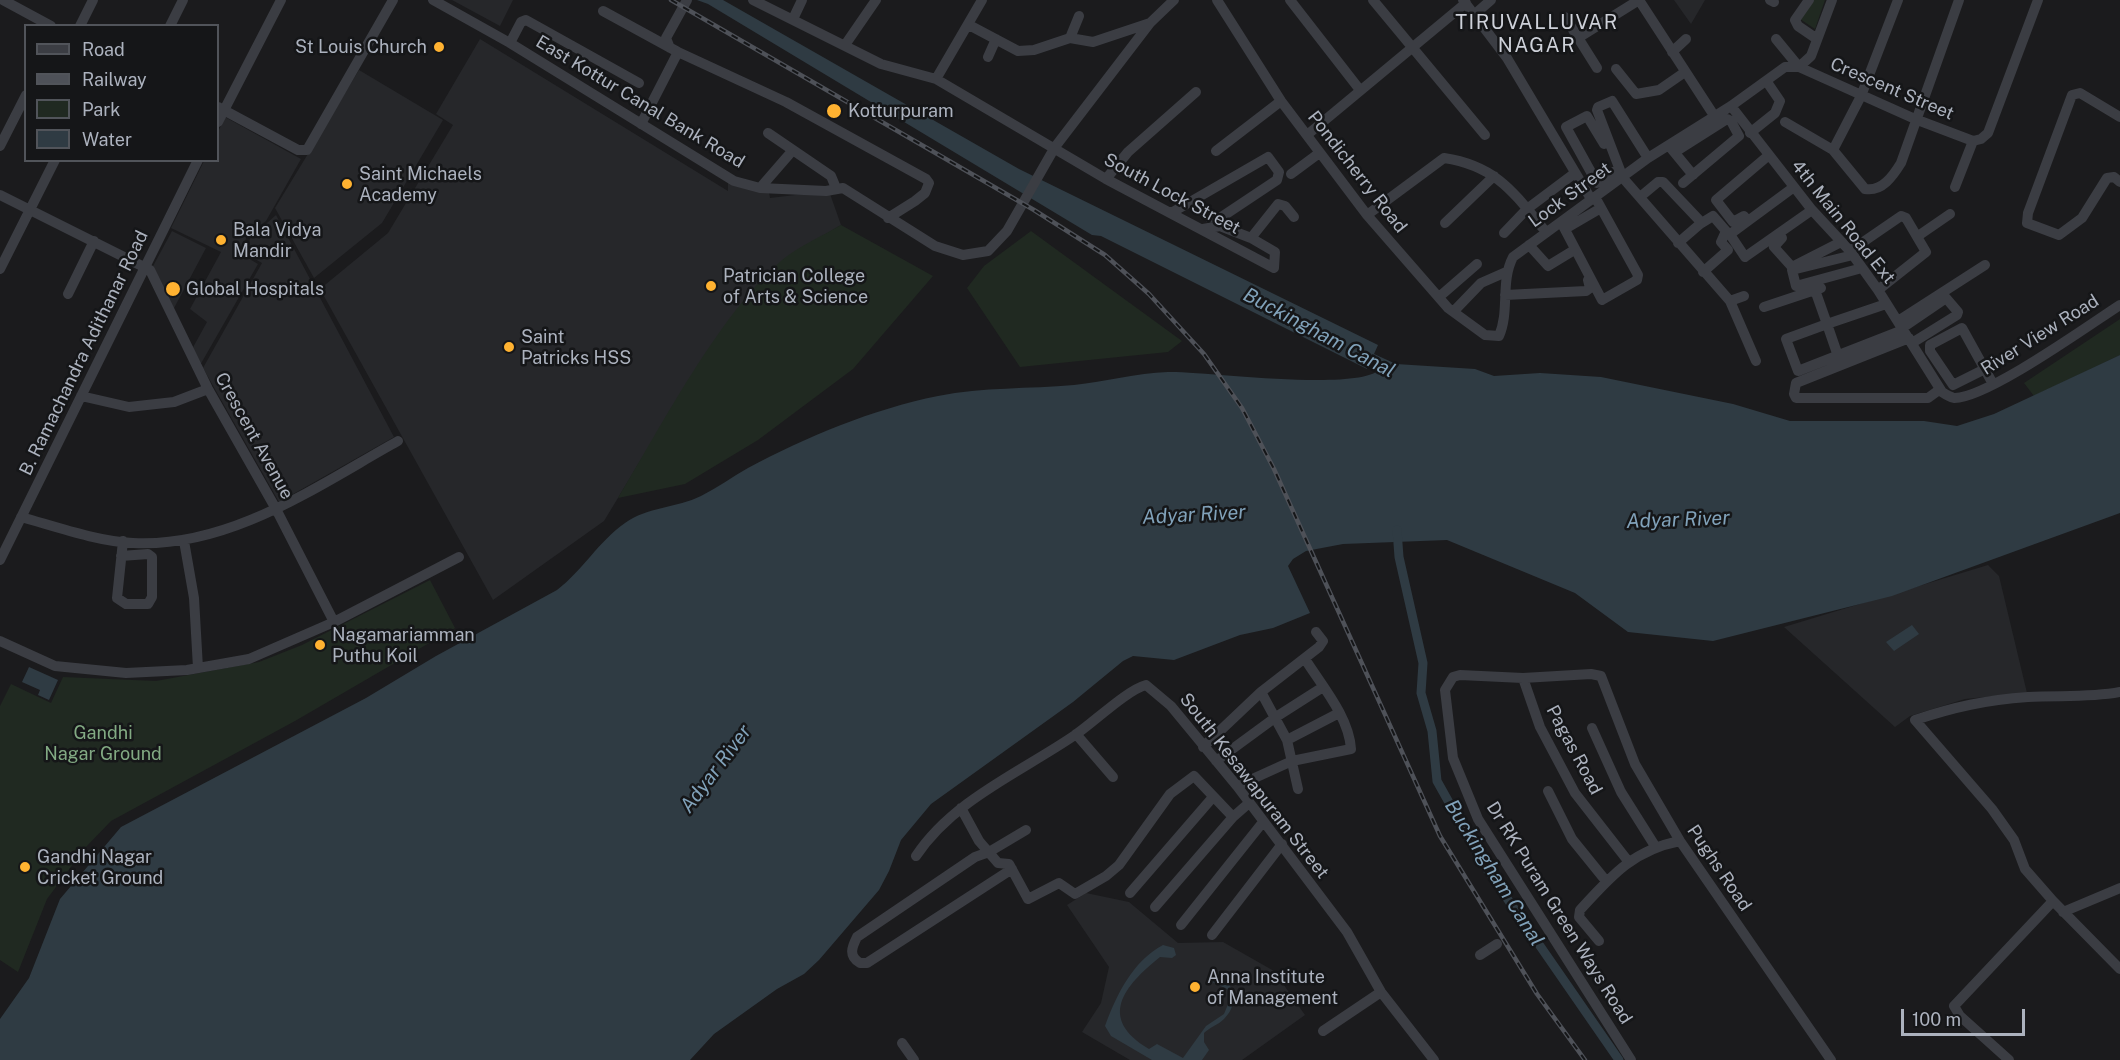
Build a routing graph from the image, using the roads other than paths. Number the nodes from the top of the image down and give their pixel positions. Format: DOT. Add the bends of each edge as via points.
graph roads {
  1 [pos="3,0"];
  2 [pos="93,0"];
  3 [pos="183,0"];
  4 [pos="281,0"];
  5 [pos="393,0"];
  6 [pos="433,0"];
  7 [pos="687,0"];
  8 [pos="753,0"];
  9 [pos="802,0"];
  10 [pos="876,0"];
  11 [pos="982,0"];
  12 [pos="1174,0"];
  13 [pos="1217,0"];
  14 [pos="1290,0"];
  15 [pos="1373,0"];
  16 [pos="1491,0"];
  17 [pos="1639,0"];
  18 [pos="1809,0"];
  19 [pos="1832,0"];
  20 [pos="1898,0"];
  21 [pos="1959,0"];
  22 [pos="2038,0"];
  23 [pos="1464,2"];
  24 [pos="603,11"];
  25 [pos="1475,14"];
  26 [pos="1079,16"];
  27 [pos="1565,17"];
  28 [pos="793,19"];
  29 [pos="1150,23"];
  30 [pos="47,24"];
  31 [pos="81,24"];
  32 [pos="171,24"];
  33 [pos="969,25"];
  34 [pos="1070,38"];
  35 [pos="1578,38"];
  36 [pos="996,39"];
  37 [pos="1686,39"];
  38 [pos="1776,39"];
  39 [pos="1817,39"];
  40 [pos="510,43"];
  41 [pos="845,45"];
  42 [pos="1412,49"];
  43 [pos="674,50"];
  44 [pos="1672,51"];
  45 [pos="988,57"];
  46 [pos="1799,67"];
  47 [pos="1597,68"];
  48 [pos="1616,69"];
  49 [pos="1685,72"];
  50 [pos="936,79"];
  51 [pos="639,82"];
  52 [pos="1767,82"];
  53 [pos="1360,90"];
  54 [pos="1196,92"];
  55 [pos="1861,96"];
  56 [pos="24,99"];
  57 [pos="1281,101"];
  58 [pos="1731,106"];
  59 [pos="220,109"];
  60 [pos="1715,117"];
  61 [pos="2120,117"];
  62 [pos="1915,119"];
  63 [pos="1785,122"];
  64 [pos="641,124"];
  65 [pos="768,133"];
  66 [pos="1750,133"];
  67 [pos="1307,135"];
  68 [pos="1485,135"];
  69 [pos="1972,141"];
  70 [pos="0,146"];
  71 [pos="1055,147"];
  72 [pos="1672,149"];
  73 [pos="793,150"];
  74 [pos="1833,150"];
  75 [pos="1216,151"];
  76 [pos="1317,155"];
  77 [pos="1769,155"];
  78 [pos="1648,158"];
  79 [pos="54,162"];
  80 [pos="197,162"];
  81 [pos="1575,173"];
  82 [pos="1291,174"];
  83 [pos="1693,175"];
  84 [pos="1494,176"];
  85 [pos="1621,176"];
  86 [pos="1106,178"];
  87 [pos="2120,182"];
  88 [pos="1597,183"];
  89 [pos="1683,183"];
  90 [pos="1792,185"];
  91 [pos="1955,187"];
  92 [pos="760,188"];
  93 [pos="836,188"];
  94 [pos="0,195"];
  95 [pos="1594,197"];
  96 [pos="1640,197"];
  97 [pos="1192,201"];
  98 [pos="1601,208"];
  99 [pos="30,209"];
  100 [pos="1527,209"];
  101 [pos="1813,211"];
  102 [pos="1171,213"];
  103 [pos="1950,214"];
  104 [pos="1367,215"];
  105 [pos="1294,217"];
  106 [pos="888,218"];
  107 [pos="1445,223"];
  108 [pos="1700,224"];
  109 [pos="1557,227"];
  110 [pos="1203,229"];
  111 [pos="1504,233"];
  112 [pos="1918,236"];
  113 [pos="1251,238"];
  114 [pos="94,240"];
  115 [pos="1841,242"];
  116 [pos="1678,243"];
  117 [pos="1529,245"];
  118 [pos="1571,252"];
  119 [pos="1852,253"];
  120 [pos="1477,264"];
  121 [pos="1985,265"];
  122 [pos="146,266"];
  123 [pos="0,269"];
  124 [pos="1864,271"];
  125 [pos="1506,272"];
  126 [pos="1703,272"];
  127 [pos="1815,290"];
  128 [pos="1878,290"];
  129 [pos="68,294"];
  130 [pos="1505,295"];
  131 [pos="1743,296"];
  132 [pos="1439,297"];
  133 [pos="1730,300"];
  134 [pos="1886,304"];
  135 [pos="2120,305"];
  136 [pos="1764,307"];
  137 [pos="1454,311"];
  138 [pos="1827,324"];
  139 [pos="1905,332"];
  140 [pos="1838,356"];
  141 [pos="1756,361"];
  142 [pos="1985,369"];
  143 [pos="1993,384"];
  144 [pos="208,389"];
  145 [pos="1940,391"];
  146 [pos="81,396"];
  147 [pos="398,441"];
  148 [pos="276,509"];
  149 [pos="21,517"];
  150 [pos="184,540"];
  151 [pos="123,541"];
  152 [pos="121,556"];
  153 [pos="459,557"];
  154 [pos="0,560"];
  155 [pos="334,622"];
  156 [pos="1316,632"];
  157 [pos="0,641"];
  158 [pos="1305,660"];
  159 [pos="198,668"];
  160 [pos="1523,678"];
  161 [pos="1323,687"];
  162 [pos="1261,692"];
  163 [pos="2120,692"];
  164 [pos="1339,712"];
  165 [pos="1276,717"];
  166 [pos="1592,728"];
  167 [pos="1076,734"];
  168 [pos="1287,740"];
  169 [pos="1203,747"];
  170 [pos="1216,761"];
  171 [pos="1292,761"];
  172 [pos="1113,777"];
  173 [pos="1237,786"];
  174 [pos="1298,789"];
  175 [pos="1548,791"];
  176 [pos="1213,797"];
  177 [pos="1249,803"];
  178 [pos="961,808"];
  179 [pos="1233,817"];
  180 [pos="1263,822"];
  181 [pos="1026,830"];
  182 [pos="1680,841"];
  183 [pos="1282,844"];
  184 [pos="1655,846"];
  185 [pos="989,852"];
  186 [pos="916,856"];
  187 [pos="1628,861"];
  188 [pos="1012,869"];
  189 [pos="1606,881"];
  190 [pos="2120,888"];
  191 [pos="1130,893"];
  192 [pos="2053,902"];
  193 [pos="1155,907"];
  194 [pos="2063,912"];
  195 [pos="1181,925"];
  196 [pos="1212,936"];
  197 [pos="1599,941"];
  198 [pos="1497,944"];
  199 [pos="1480,955"];
  200 [pos="2120,969"];
  201 [pos="1381,992"];
  202 [pos="1323,1032"];
  203 [pos="902,1043"];
  204 [pos="914,1060"];
  205 [pos="1434,1060"];
  206 [pos="1631,1060"];
  207 [pos="1831,1060"];
  208 [pos="2009,1060"];
  1 -- 30 [label="street"];
  2 -- 31 [label="street"];
  3 -- 32 [label="street"];
  4 -- 59 [label="street"];
  5 -- 59 [label="street" via="307,150 298,150"];
  6 -- 40 [label="street, East Kottur Canal Bank Road"];
  7 -- 43 [label="street" via="666,41"];
  8 -- 28 [label="street, South Lock Street"];
  9 -- 28 [label="street"];
  10 -- 41 [label="street"];
  11 -- 33 [label="street"];
  12 -- 29 [label="street, East Kottur Canal Bank Road"];
  13 -- 57 [label="street, Pondicherry Road"];
  14 -- 53 [label="street"];
  15 -- 42 [label="street"];
  16 -- 25 [label="street"];
  17 -- 35 [label="street"];
  17 -- 44 [label="street"];
  18 -- 39 [label="street" via="1796,20 1798,26"];
  19 -- 39 [label="street"];
  20 -- 55 [label="street"];
  21 -- 62 [label="street"];
  22 -- 69 [label="street" via="1988,133"];
  23 -- 25 [label="street"];
  23 -- 42 [label="street"];
  24 -- 43 [label="street"];
  25 -- 81 [label="street" via="1507,58"];
  26 -- 34 [label="street"];
  27 -- 35 [label="street"];
  28 -- 41 [label="street, South Lock Street"];
  29 -- 34 [label="street" via="1093,42"];
  29 -- 71 [label="street, East Kottur Canal Bank Road"];
  33 -- 36 [label="street"];
  33 -- 50 [label="street"];
  34 -- 36 [label="street" via="1018,51"];
  35 -- 47 [label="street"];
  36 -- 45 [label="street"];
  37 -- 44 [label="street"];
  38 -- 46 [label="street"];
  39 -- 46 [label="street" via="1811,57"];
  40 -- 51 [label="street" via="519,24 526,20"];
  40 -- 64 [label="street, East Kottur Canal Bank Road"];
  41 -- 50 [label="street, South Lock Street" via="881,64"];
  42 -- 53 [label="street"];
  42 -- 68 [label="street"];
  43 -- 64 [label="street"];
  43 -- 106 [label="street" via="786,102 926,179 929,183 925,193"];
  44 -- 49 [label="street"];
  46 -- 52 [label="street, Lock Street" via="1785,67"];
  46 -- 55 [label="street, Crescent Street"];
  48 -- 49 [label="street" via="1636,94 1659,90"];
  49 -- 60 [label="street"];
  50 -- 71 [label="street, South Lock Street"];
  52 -- 58 [label="street, Lock Street"];
  52 -- 66 [label="street" via="1780,101 1775,113"];
  53 -- 67 [label="street"];
  54 -- 86 [label="street" via="1128,152"];
  55 -- 62 [label="street, Crescent Street"];
  55 -- 74 [label="street"];
  56 -- 70 [label="street"];
  57 -- 67 [label="street, Pondicherry Road"];
  57 -- 75 [label="street"];
  58 -- 60 [label="street, Lock Street"];
  58 -- 66 [label="street, 4th Main Road Ext"];
  60 -- 72 [label="street, Lock Street"];
  61 -- 87 [label="street" via="2080,93 2072,95 2027,223 2059,235 2079,222 2107,178 2114,177"];
  62 -- 69 [label="street, Crescent Street"];
  62 -- 74 [label="street" via="1901,163 1888,182 1871,190 1865,189"];
  63 -- 74 [label="street"];
  64 -- 92 [label="street, East Kottur Canal Bank Road" via="723,175"];
  65 -- 73 [label="street"];
  66 -- 77 [label="street, 4th Main Road Ext"];
  67 -- 76 [label="street, Pondicherry Road"];
  69 -- 91 [label="street"];
  71 -- 86 [label="street, South Lock Street"];
  71 -- 106 [label="street, East Kottur Canal Bank Road" via="1007,231 988,251 963,255 935,246"];
  72 -- 78 [label="street, Lock Street"];
  72 -- 83 [label="street"];
  72 -- 83 [label="street" via="1727,119 1731,121 1739,136"];
  73 -- 92 [label="street"];
  73 -- 93 [label="street" via="831,176"];
  76 -- 82 [label="street"];
  76 -- 104 [label="street, Pondicherry Road"];
  77 -- 90 [label="street, 4th Main Road Ext"];
  77 -- 90 [label="street" via="1717,198 1731,221 1736,222"];
  78 -- 85 [label="street, Lock Street"];
  78 -- 85 [label="street" via="1612,101 1598,107"];
  79 -- 99 [label="street"];
  80 -- 122 [label="street, B. Ramachandra Adithanar Road"];
  81 -- 95 [label="street"];
  81 -- 100 [label="street"];
  83 -- 89 [label="street"];
  84 -- 100 [label="street"];
  84 -- 104 [label="street" via="1477,165 1444,158"];
  84 -- 107 [label="street"];
  85 -- 88 [label="street"];
  85 -- 88 [label="street" via="1591,118 1583,117 1566,131"];
  85 -- 95 [label="street, Lock Street"];
  85 -- 96 [label="street"];
  86 -- 102 [label="street, South Lock Street"];
  88 -- 95 [label="street"];
  90 -- 101 [label="street, 4th Main Road Ext"];
  90 -- 101 [label="street" via="1733,232 1731,236 1745,257"];
  92 -- 93 [label="street, East Kottur Canal Bank Road"];
  93 -- 106 [label="street, East Kottur Canal Bank Road" via="847,190"];
  94 -- 99 [label="street"];
  95 -- 98 [label="street"];
  95 -- 109 [label="street, Lock Street"];
  96 -- 108 [label="street" via="1663,182"];
  96 -- 116 [label="street"];
  97 -- 97 [label="street" via="1209,217 1220,218 1277,180 1279,172 1268,157"];
  97 -- 102 [label="street"];
  98 -- 109 [label="street"];
  98 -- 109 [label="street" via="1638,275 1637,280 1602,300"];
  99 -- 114 [label="street"];
  99 -- 123 [label="street"];
  100 -- 109 [label="street"];
  100 -- 111 [label="street"];
  101 -- 115 [label="street, 4th Main Road Ext"];
  101 -- 115 [label="street" via="1774,244 1788,265 1792,267"];
  102 -- 110 [label="street, South Lock Street"];
  103 -- 112 [label="street"];
  104 -- 132 [label="street, Pondicherry Road"];
  105 -- 113 [label="street" via="1278,204"];
  108 -- 116 [label="street"];
  108 -- 126 [label="street" via="1713,216 1726,231 1721,242 1728,250"];
  109 -- 117 [label="street, Lock Street"];
  109 -- 118 [label="street"];
  110 -- 113 [label="street" via="1220,226"];
  110 -- 113 [label="street, South Lock Street" via="1274,268 1275,252"];
  112 -- 119 [label="street" via="1901,216"];
  112 -- 128 [label="street" via="1925,248 1923,256"];
  114 -- 122 [label="street"];
  114 -- 129 [label="street"];
  115 -- 119 [label="street, 4th Main Road Ext"];
  116 -- 126 [label="street"];
  117 -- 118 [label="street" via="1548,266"];
  117 -- 125 [label="street, Lock Street" via="1513,257"];
  118 -- 130 [label="street" via="1590,288 1586,291"];
  119 -- 124 [label="street, 4th Main Road Ext"];
  119 -- 124 [label="street" via="1792,270 1796,286"];
  120 -- 132 [label="street"];
  121 -- 139 [label="street"];
  122 -- 144 [label="street, Crescent Avenue"];
  122 -- 146 [label="street, B. Ramachandra Adithanar Road"];
  124 -- 127 [label="street"];
  124 -- 128 [label="street, 4th Main Road Ext"];
  125 -- 130 [label="street"];
  125 -- 137 [label="street" via="1481,283"];
  126 -- 133 [label="street"];
  127 -- 136 [label="street"];
  127 -- 138 [label="street"];
  128 -- 134 [label="street, 4th Main Road Ext"];
  130 -- 137 [label="street, Pondicherry Road" via="1499,336 1485,335"];
  131 -- 133 [label="street"];
  132 -- 137 [label="street, Pondicherry Road"];
  133 -- 141 [label="street"];
  134 -- 138 [label="street"];
  134 -- 139 [label="street, 4th Main Road Ext"];
  135 -- 143 [label="street, River View Road"];
  138 -- 140 [label="street"];
  138 -- 140 [label="street" via="1786,340 1798,371"];
  139 -- 140 [label="street"];
  139 -- 145 [label="street, 4th Main Road Ext"];
  139 -- 145 [label="street" via="1796,382 1796,398 1928,398"];
  142 -- 142 [label="street" via="1962,328 1930,345 1953,385"];
  142 -- 143 [label="street"];
  143 -- 145 [label="street, River View Road" via="1954,398"];
  144 -- 146 [label="street" via="174,402 129,407"];
  144 -- 148 [label="street, Crescent Avenue"];
  146 -- 149 [label="street, B. Ramachandra Adithanar Road"];
  147 -- 148 [label="street"];
  148 -- 150 [label="street"];
  148 -- 155 [label="street, Crescent Avenue"];
  149 -- 151 [label="street"];
  149 -- 154 [label="street, B. Ramachandra Adithanar Road"];
  150 -- 151 [label="street"];
  150 -- 159 [label="street" via="194,598"];
  151 -- 152 [label="street"];
  152 -- 152 [label="street" via="119,602 148,604 152,597 152,557"];
  153 -- 155 [label="street"];
  155 -- 159 [label="street" via="249,658"];
  156 -- 158 [label="street" via="1322,644"];
  157 -- 159 [label="street" via="55,666 126,673"];
  158 -- 161 [label="street"];
  158 -- 162 [label="street"];
  160 -- 182 [label="street, Pughs Road" via="1601,676 1635,764"];
  160 -- 187 [label="street, Pagas Road" via="1540,727 1575,793"];
  160 -- 206 [label="street, Dr RK Puram Green Ways Road" via="1460,675 1448,683 1445,699 1453,758 1478,819"];
  161 -- 164 [label="street"];
  161 -- 165 [label="street"];
  162 -- 165 [label="street"];
  162 -- 169 [label="street"];
  163 -- 192 [label="street" via="1965,704 1915,720 1992,809 2014,840 2025,869"];
  164 -- 168 [label="street"];
  164 -- 171 [label="street" via="1351,749"];
  165 -- 168 [label="street"];
  165 -- 170 [label="street"];
  166 -- 184 [label="street" via="1621,792"];
  167 -- 169 [label="street, South Kesawapuram Street" via="1146,685 1171,706"];
  167 -- 172 [label="street"];
  167 -- 178 [label="street, South Kesawapuram Street"];
  168 -- 171 [label="street"];
  169 -- 170 [label="street, South Kesawapuram Street"];
  170 -- 173 [label="street, South Kesawapuram Street"];
  171 -- 173 [label="street"];
  171 -- 174 [label="street"];
  173 -- 177 [label="street, South Kesawapuram Street"];
  175 -- 189 [label="street" via="1572,839"];
  176 -- 179 [label="street"];
  176 -- 188 [label="street" via="1194,776 1170,794 1119,864 1075,894 1059,883 1028,899"];
  176 -- 191 [label="street"];
  177 -- 179 [label="street"];
  177 -- 180 [label="street, South Kesawapuram Street"];
  178 -- 185 [label="street"];
  178 -- 186 [label="street, South Kesawapuram Street" via="929,836"];
  179 -- 193 [label="street"];
  180 -- 183 [label="street, South Kesawapuram Street"];
  180 -- 195 [label="street"];
  181 -- 185 [label="street"];
  182 -- 184 [label="street"];
  182 -- 207 [label="street, Pughs Road"];
  183 -- 196 [label="street"];
  183 -- 201 [label="street, South Kesawapuram Street" via="1347,932"];
  184 -- 187 [label="street"];
  185 -- 188 [label="street" via="998,863 1006,862"];
  185 -- 188 [label="street" via="975,857 857,937 851,948 856,960 867,963"];
  187 -- 189 [label="street"];
  189 -- 197 [label="street" via="1579,913"];
  190 -- 194 [label="street"];
  192 -- 194 [label="street"];
  192 -- 208 [label="street" via="1954,1006"];
  194 -- 200 [label="street"];
  198 -- 199 [label="street"];
  201 -- 202 [label="street"];
  201 -- 205 [label="street, South Kesawapuram Street"];
  203 -- 204 [label="street"];
}
